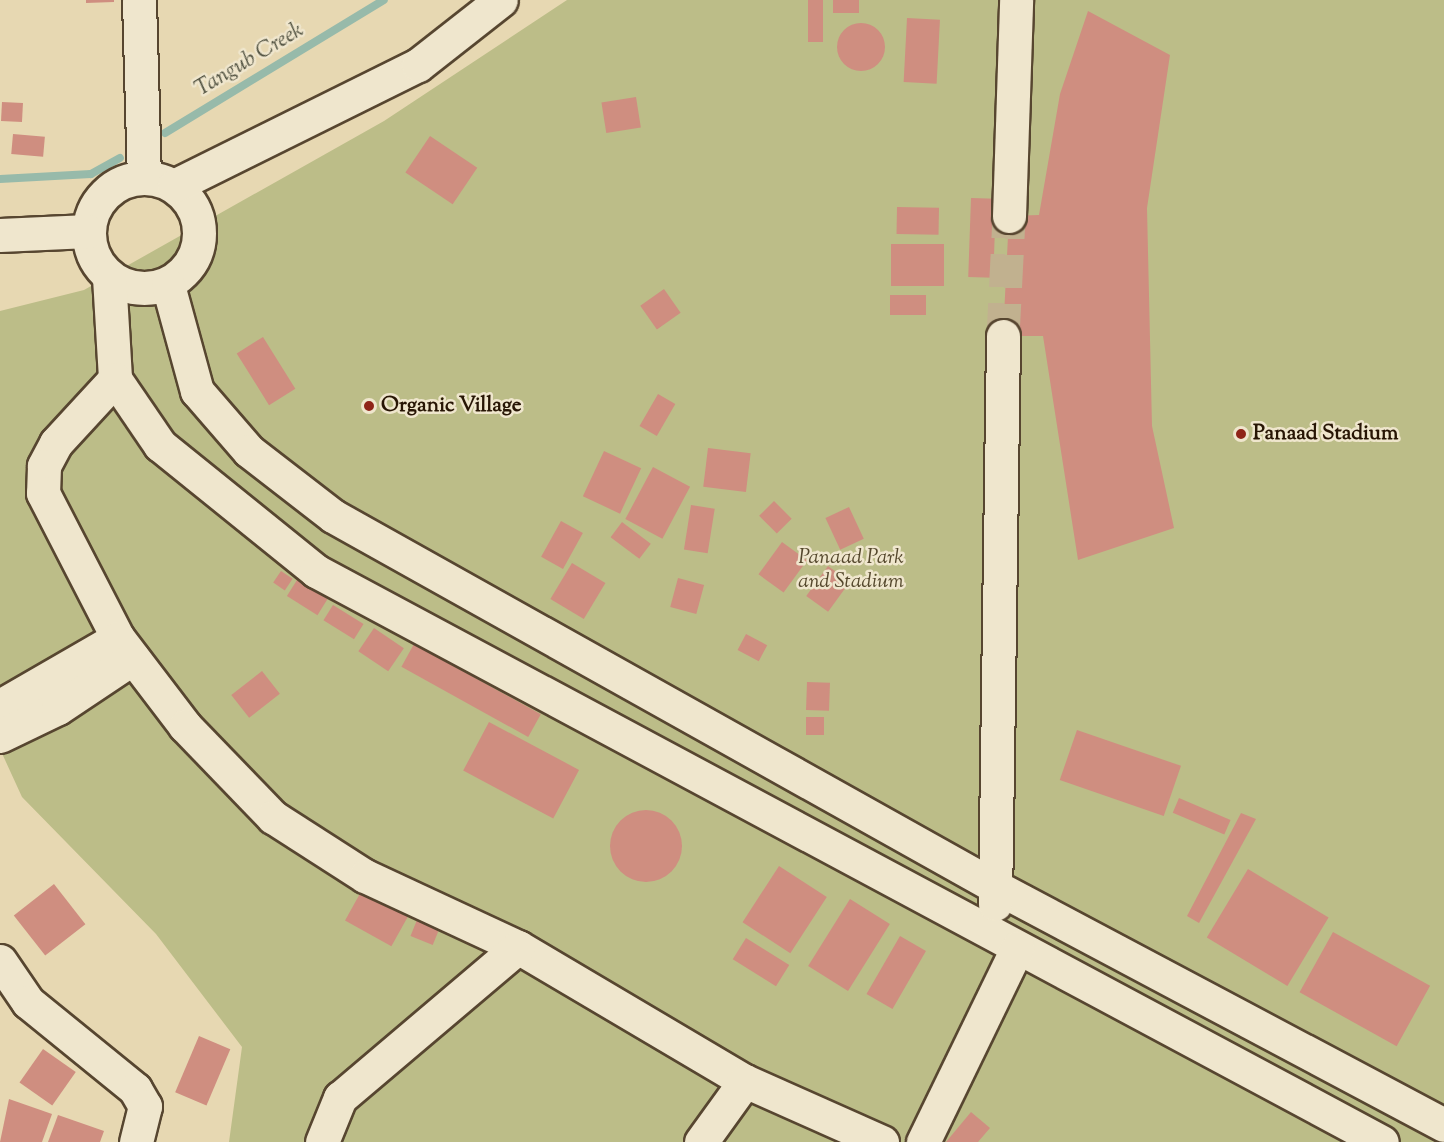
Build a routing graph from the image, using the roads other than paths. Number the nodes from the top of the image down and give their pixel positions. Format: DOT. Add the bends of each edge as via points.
graph roads {
  1 [pos="139,0"];
  2 [pos="501,0"];
  3 [pos="1016,0"];
  4 [pos="144,176"];
  5 [pos="174,186"];
  6 [pos="1009,216"];
  7 [pos="88,231"];
  8 [pos="0,235"];
  9 [pos="109,277"];
  10 [pos="168,285"];
  11 [pos="1003,336"];
  12 [pos="115,379"];
  13 [pos="126,648"];
  14 [pos="0,706"];
  15 [pos="0,736"];
  16 [pos="996,887"];
  17 [pos="1005,940"];
  18 [pos="518,947"];
  19 [pos="0,961"];
  20 [pos="14,1002"];
  21 [pos="745,1081"];
  22 [pos="1437,1125"];
  23 [pos="136,1142"];
  24 [pos="322,1142"];
  25 [pos="701,1142"];
  26 [pos="882,1142"];
  27 [pos="923,1142"];
  28 [pos="1382,1142"];
  1 -- 4 [label="street"];
  2 -- 5 [label="street" via="418,65"];
  3 -- 6 [label="street"];
  4 -- 5 [label="street"];
  4 -- 7 [label="street" via="117,185 96,206"];
  5 -- 10 [label="street" via="192,203 201,235 187,271"];
  7 -- 8 [label="street"];
  7 -- 9 [label="street" via="95,260"];
  9 -- 10 [label="street" via="136,289"];
  9 -- 12 [label="street"];
  10 -- 16 [label="street" via="197,391 249,451 333,516"];
  11 -- 16 [label="street"];
  12 -- 13 [label="street" via="56,444 44,466 43,493"];
  12 -- 17 [label="street" via="160,445 316,571"];
  13 -- 14 [label="street"];
  13 -- 15 [label="street" via="58,708"];
  13 -- 18 [label="street" via="185,726 273,817 364,876"];
  16 -- 17 [label="street"];
  16 -- 22 [label="street"];
  17 -- 27 [label="street"];
  17 -- 28 [label="street"];
  18 -- 21 [label="street"];
  18 -- 24 [label="street" via="340,1098"];
  19 -- 20 [label="street"];
  20 -- 23 [label="street" via="135,1089 145,1106"];
  21 -- 25 [label="street"];
  21 -- 26 [label="street"];
}
